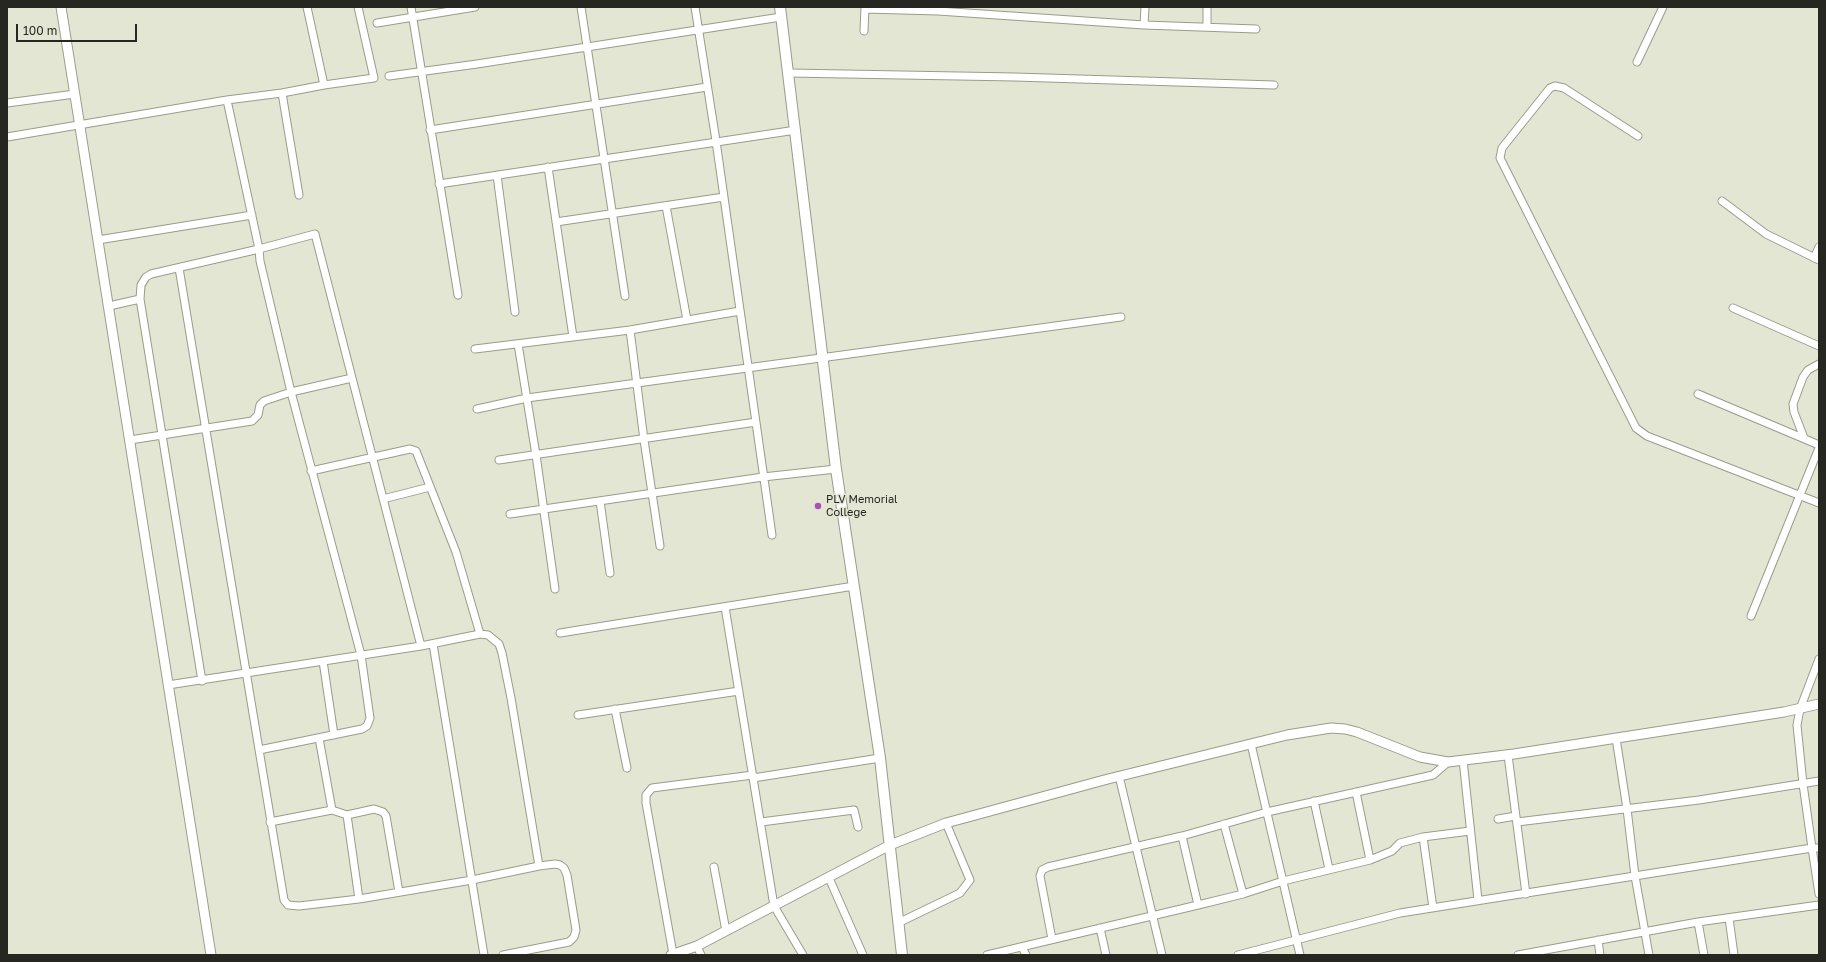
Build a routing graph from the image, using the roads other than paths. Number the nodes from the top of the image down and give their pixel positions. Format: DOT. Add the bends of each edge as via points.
graph roads {
  1 [pos="61,7"];
  2 [pos="307,7"];
  3 [pos="358,7"];
  4 [pos="411,7"];
  5 [pos="475,7"];
  6 [pos="581,7"];
  7 [pos="695,7"];
  8 [pos="1145,7"];
  9 [pos="1207,7"];
  10 [pos="1663,7"];
  11 [pos="865,8"];
  12 [pos="938,9"];
  13 [pos="781,12"];
  14 [pos="413,17"];
  15 [pos="377,23"];
  16 [pos="1144,25"];
  17 [pos="1207,27"];
  18 [pos="1256,29"];
  19 [pos="698,30"];
  20 [pos="864,31"];
  21 [pos="587,47"];
  22 [pos="1637,62"];
  23 [pos="421,71"];
  24 [pos="789,73"];
  25 [pos="390,76"];
  26 [pos="324,85"];
  27 [pos="1274,85"];
  28 [pos="707,86"];
  29 [pos="282,93"];
  30 [pos="75,94"];
  31 [pos="227,100"];
  32 [pos="7,104"];
  33 [pos="596,104"];
  34 [pos="80,125"];
  35 [pos="430,130"];
  36 [pos="796,130"];
  37 [pos="1638,136"];
  38 [pos="7,137"];
  39 [pos="716,141"];
  40 [pos="604,158"];
  41 [pos="548,167"];
  42 [pos="497,175"];
  43 [pos="440,184"];
  44 [pos="299,195"];
  45 [pos="724,197"];
  46 [pos="1722,201"];
  47 [pos="666,206"];
  48 [pos="252,215"];
  49 [pos="613,215"];
  50 [pos="556,222"];
  51 [pos="98,240"];
  52 [pos="1819,247"];
  53 [pos="259,249"];
  54 [pos="1817,259"];
  55 [pos="179,268"];
  56 [pos="458,295"];
  57 [pos="625,296"];
  58 [pos="140,299"];
  59 [pos="109,306"];
  60 [pos="1733,308"];
  61 [pos="740,311"];
  62 [pos="515,312"];
  63 [pos="1121,317"];
  64 [pos="687,320"];
  65 [pos="630,330"];
  66 [pos="573,337"];
  67 [pos="518,344"];
  68 [pos="1819,346"];
  69 [pos="475,349"];
  70 [pos="823,356"];
  71 [pos="1819,364"];
  72 [pos="748,368"];
  73 [pos="352,378"];
  74 [pos="638,383"];
  75 [pos="291,392"];
  76 [pos="1698,394"];
  77 [pos="527,398"];
  78 [pos="477,409"];
  79 [pos="756,422"];
  80 [pos="206,428"];
  81 [pos="163,434"];
  82 [pos="1804,438"];
  83 [pos="130,440"];
  84 [pos="644,440"];
  85 [pos="1819,446"];
  86 [pos="536,455"];
  87 [pos="372,457"];
  88 [pos="499,460"];
  89 [pos="836,469"];
  90 [pos="311,471"];
  91 [pos="763,477"];
  92 [pos="430,487"];
  93 [pos="653,494"];
  94 [pos="1800,495"];
  95 [pos="383,499"];
  96 [pos="600,501"];
  97 [pos="1819,503"];
  98 [pos="543,509"];
  99 [pos="510,514"];
  100 [pos="772,535"];
  101 [pos="660,546"];
  102 [pos="610,573"];
  103 [pos="854,586"];
  104 [pos="555,589"];
  105 [pos="725,607"];
  106 [pos="1751,616"];
  107 [pos="480,634"];
  108 [pos="560,634"];
  109 [pos="433,644"];
  110 [pos="421,646"];
  111 [pos="361,654"];
  112 [pos="1819,658"];
  113 [pos="323,661"];
  114 [pos="247,674"];
  115 [pos="202,681"];
  116 [pos="168,685"];
  117 [pos="739,691"];
  118 [pos="1819,704"];
  119 [pos="614,709"];
  120 [pos="1800,709"];
  121 [pos="578,715"];
  122 [pos="334,735"];
  123 [pos="319,738"];
  124 [pos="1616,738"];
  125 [pos="1251,744"];
  126 [pos="259,750"];
  127 [pos="1508,755"];
  128 [pos="880,758"];
  129 [pos="1463,760"];
  130 [pos="1448,762"];
  131 [pos="627,768"];
  132 [pos="753,776"];
  133 [pos="1119,776"];
  134 [pos="1819,781"];
  135 [pos="1802,784"];
  136 [pos="1356,792"];
  137 [pos="1314,801"];
  138 [pos="1627,809"];
  139 [pos="332,810"];
  140 [pos="1267,812"];
  141 [pos="347,815"];
  142 [pos="1516,819"];
  143 [pos="1498,820"];
  144 [pos="270,822"];
  145 [pos="761,822"];
  146 [pos="946,823"];
  147 [pos="1224,824"];
  148 [pos="858,828"];
  149 [pos="1470,831"];
  150 [pos="1182,836"];
  151 [pos="1423,837"];
  152 [pos="890,845"];
  153 [pos="1136,846"];
  154 [pos="1816,848"];
  155 [pos="1370,860"];
  156 [pos="539,866"];
  157 [pos="714,867"];
  158 [pos="1329,869"];
  159 [pos="1635,876"];
  160 [pos="829,878"];
  161 [pos="472,880"];
  162 [pos="1283,880"];
  163 [pos="399,892"];
  164 [pos="1243,894"];
  165 [pos="1526,894"];
  166 [pos="1819,894"];
  167 [pos="359,899"];
  168 [pos="1478,900"];
  169 [pos="1198,905"];
  170 [pos="1819,905"];
  171 [pos="774,906"];
  172 [pos="1433,908"];
  173 [pos="1151,915"];
  174 [pos="1729,918"];
  175 [pos="1698,922"];
  176 [pos="898,923"];
  177 [pos="1100,928"];
  178 [pos="726,931"];
  179 [pos="1645,931"];
  180 [pos="1052,939"];
  181 [pos="1296,939"];
  182 [pos="1598,940"];
  183 [pos="697,946"];
  184 [pos="1022,947"];
  185 [pos="211,955"];
  186 [pos="484,955"];
  187 [pos="503,955"];
  188 [pos="672,955"];
  189 [pos="701,955"];
  190 [pos="803,955"];
  191 [pos="863,955"];
  192 [pos="902,955"];
  193 [pos="987,955"];
  194 [pos="1026,955"];
  195 [pos="1106,955"];
  196 [pos="1162,955"];
  197 [pos="1238,955"];
  198 [pos="1300,955"];
  199 [pos="1518,955"];
  200 [pos="1600,955"];
  201 [pos="1649,955"];
  202 [pos="1704,955"];
  203 [pos="1734,955"];
  1 -- 30 [label="street"];
  2 -- 26 [label="street"];
  3 -- 26 [label="street" via="374,78"];
  4 -- 14 [label="street"];
  5 -- 14 [label="street"];
  6 -- 21 [label="street"];
  7 -- 19 [label="street"];
  8 -- 16 [label="street"];
  9 -- 17 [label="street"];
  10 -- 22 [label="street"];
  11 -- 12 [label="street"];
  11 -- 20 [label="street"];
  12 -- 16 [label="street"];
  13 -- 19 [label="street"];
  13 -- 24 [label="main road"];
  14 -- 15 [label="street"];
  14 -- 23 [label="street"];
  16 -- 17 [label="street"];
  17 -- 18 [label="street"];
  19 -- 21 [label="street"];
  19 -- 28 [label="street"];
  21 -- 23 [label="street"];
  21 -- 33 [label="street"];
  23 -- 25 [label="street"];
  23 -- 35 [label="street"];
  24 -- 27 [label="street"];
  24 -- 36 [label="main road"];
  26 -- 29 [label="street"];
  28 -- 33 [label="street"];
  28 -- 39 [label="street"];
  29 -- 31 [label="street"];
  29 -- 44 [label="street"];
  30 -- 32 [label="street"];
  30 -- 34 [label="street"];
  31 -- 34 [label="street"];
  31 -- 48 [label="street"];
  33 -- 35 [label="street"];
  33 -- 40 [label="street"];
  34 -- 38 [label="street"];
  34 -- 51 [label="street"];
  35 -- 43 [label="street"];
  36 -- 39 [label="street"];
  36 -- 70 [label="main road"];
  37 -- 94 [label="street" via="1564,88 1555,86 1550,88 1502,148 1500,158 1636,428 1647,436"];
  39 -- 40 [label="street"];
  39 -- 45 [label="street"];
  40 -- 41 [label="street"];
  40 -- 49 [label="street"];
  41 -- 42 [label="street"];
  41 -- 50 [label="street"];
  42 -- 43 [label="street"];
  42 -- 62 [label="street"];
  43 -- 56 [label="street"];
  45 -- 47 [label="street"];
  45 -- 61 [label="street"];
  46 -- 54 [label="street" via="1766,234"];
  47 -- 49 [label="street"];
  47 -- 64 [label="street"];
  48 -- 51 [label="street"];
  48 -- 53 [label="street"];
  49 -- 50 [label="street"];
  49 -- 57 [label="street"];
  50 -- 66 [label="street"];
  51 -- 59 [label="street"];
  52 -- 54 [label="street"];
  53 -- 55 [label="street"];
  53 -- 73 [label="street" via="315,234"];
  53 -- 75 [label="street"];
  55 -- 58 [label="street" via="146,277 141,285"];
  55 -- 80 [label="street"];
  58 -- 59 [label="street"];
  58 -- 81 [label="street"];
  59 -- 83 [label="street"];
  60 -- 68 [label="street"];
  61 -- 64 [label="street"];
  61 -- 72 [label="street"];
  63 -- 70 [label="street"];
  64 -- 65 [label="street"];
  65 -- 66 [label="street"];
  65 -- 74 [label="street"];
  66 -- 67 [label="street"];
  67 -- 69 [label="street"];
  67 -- 77 [label="street"];
  70 -- 72 [label="street"];
  70 -- 89 [label="main road"];
  71 -- 82 [label="street" via="1808,370 1803,377 1793,404"];
  72 -- 74 [label="street"];
  72 -- 79 [label="street"];
  73 -- 75 [label="street"];
  73 -- 87 [label="street"];
  74 -- 77 [label="street"];
  74 -- 84 [label="street"];
  75 -- 80 [label="street" via="264,401 260,405 258,415 252,421"];
  75 -- 90 [label="street"];
  76 -- 82 [label="street"];
  77 -- 78 [label="street"];
  77 -- 86 [label="street"];
  79 -- 84 [label="street"];
  79 -- 91 [label="street"];
  80 -- 81 [label="street"];
  80 -- 114 [label="street"];
  81 -- 83 [label="street"];
  81 -- 115 [label="street"];
  82 -- 85 [label="street"];
  83 -- 116 [label="street"];
  84 -- 86 [label="street"];
  84 -- 93 [label="street"];
  85 -- 94 [label="street"];
  86 -- 88 [label="street"];
  86 -- 98 [label="street"];
  87 -- 90 [label="street"];
  87 -- 92 [label="street" via="410,449 416,451"];
  87 -- 95 [label="street"];
  89 -- 91 [label="street"];
  89 -- 103 [label="main road"];
  90 -- 111 [label="street"];
  91 -- 93 [label="street"];
  91 -- 100 [label="street"];
  92 -- 95 [label="street"];
  92 -- 107 [label="street" via="456,552"];
  93 -- 96 [label="street"];
  93 -- 101 [label="street"];
  94 -- 97 [label="street"];
  94 -- 106 [label="street"];
  95 -- 110 [label="street"];
  96 -- 98 [label="street"];
  96 -- 102 [label="street"];
  98 -- 99 [label="street"];
  98 -- 104 [label="street"];
  103 -- 105 [label="street"];
  103 -- 128 [label="main road"];
  105 -- 108 [label="street"];
  105 -- 117 [label="street"];
  107 -- 109 [label="street"];
  107 -- 156 [label="street" via="495,639 502,653"];
  109 -- 110 [label="street"];
  109 -- 161 [label="street"];
  110 -- 111 [label="street"];
  111 -- 113 [label="street"];
  111 -- 122 [label="street" via="370,722 362,729"];
  112 -- 120 [label="street"];
  113 -- 114 [label="street"];
  113 -- 122 [label="street"];
  114 -- 115 [label="street"];
  114 -- 126 [label="street"];
  115 -- 116 [label="street"];
  116 -- 185 [label="street"];
  117 -- 119 [label="street"];
  117 -- 132 [label="street"];
  118 -- 120 [label="street"];
  119 -- 121 [label="street"];
  119 -- 131 [label="street"];
  120 -- 124 [label="street"];
  120 -- 135 [label="street" via="1797,725"];
  122 -- 123 [label="street"];
  123 -- 126 [label="street"];
  123 -- 139 [label="street"];
  124 -- 127 [label="street"];
  124 -- 138 [label="street"];
  125 -- 130 [label="street" via="1287,735 1332,728 1345,729 1420,757"];
  125 -- 133 [label="street"];
  125 -- 140 [label="street"];
  126 -- 144 [label="street"];
  127 -- 129 [label="street"];
  127 -- 142 [label="street"];
  128 -- 132 [label="street"];
  128 -- 152 [label="main road"];
  129 -- 130 [label="street"];
  129 -- 149 [label="street"];
  130 -- 136 [label="street" via="1433,775"];
  132 -- 145 [label="street"];
  132 -- 188 [label="street" via="652,788 646,795"];
  133 -- 146 [label="street"];
  133 -- 153 [label="street"];
  134 -- 135 [label="street"];
  135 -- 138 [label="street"];
  135 -- 154 [label="street"];
  136 -- 137 [label="street"];
  136 -- 155 [label="street"];
  137 -- 140 [label="street"];
  137 -- 158 [label="street"];
  138 -- 142 [label="street"];
  138 -- 159 [label="street"];
  139 -- 141 [label="street"];
  139 -- 144 [label="street"];
  140 -- 147 [label="street"];
  140 -- 162 [label="street"];
  141 -- 163 [label="street" via="374,809 386,816"];
  141 -- 167 [label="street"];
  142 -- 143 [label="street"];
  142 -- 165 [label="street"];
  144 -- 167 [label="street" via="284,900 288,905"];
  145 -- 148 [label="street" via="850,810 855,812"];
  145 -- 171 [label="street"];
  146 -- 152 [label="street"];
  146 -- 176 [label="street" via="970,880 960,893"];
  147 -- 150 [label="street"];
  147 -- 164 [label="street"];
  149 -- 151 [label="street"];
  149 -- 168 [label="street"];
  150 -- 153 [label="street"];
  150 -- 169 [label="street"];
  151 -- 155 [label="street" via="1400,843 1392,852"];
  151 -- 172 [label="street"];
  152 -- 160 [label="street"];
  152 -- 176 [label="main road"];
  153 -- 173 [label="street"];
  153 -- 180 [label="street" via="1042,870 1040,884"];
  154 -- 159 [label="street"];
  154 -- 166 [label="street"];
  155 -- 158 [label="street"];
  156 -- 161 [label="street"];
  156 -- 187 [label="street" via="556,864 564,868 576,930 574,937 569,942"];
  157 -- 178 [label="street"];
  158 -- 162 [label="street"];
  159 -- 165 [label="street"];
  159 -- 179 [label="street"];
  160 -- 171 [label="street"];
  160 -- 191 [label="street"];
  161 -- 163 [label="street"];
  161 -- 186 [label="street"];
  162 -- 164 [label="street"];
  162 -- 181 [label="street"];
  163 -- 167 [label="street"];
  164 -- 169 [label="street"];
  165 -- 168 [label="street"];
  168 -- 172 [label="street"];
  169 -- 173 [label="street"];
  170 -- 174 [label="street"];
  171 -- 178 [label="street"];
  171 -- 190 [label="street"];
  172 -- 181 [label="street" via="1400,913"];
  173 -- 177 [label="street"];
  173 -- 196 [label="street"];
  174 -- 175 [label="street"];
  174 -- 203 [label="street"];
  175 -- 179 [label="street"];
  175 -- 202 [label="street"];
  176 -- 192 [label="main road"];
  177 -- 180 [label="street"];
  177 -- 195 [label="street"];
  178 -- 183 [label="street"];
  179 -- 182 [label="street"];
  179 -- 201 [label="street"];
  180 -- 184 [label="street"];
  181 -- 197 [label="street"];
  181 -- 198 [label="street"];
  182 -- 199 [label="street"];
  182 -- 200 [label="street"];
  183 -- 188 [label="street"];
  183 -- 189 [label="street"];
  184 -- 193 [label="street"];
  184 -- 194 [label="street"];
}
